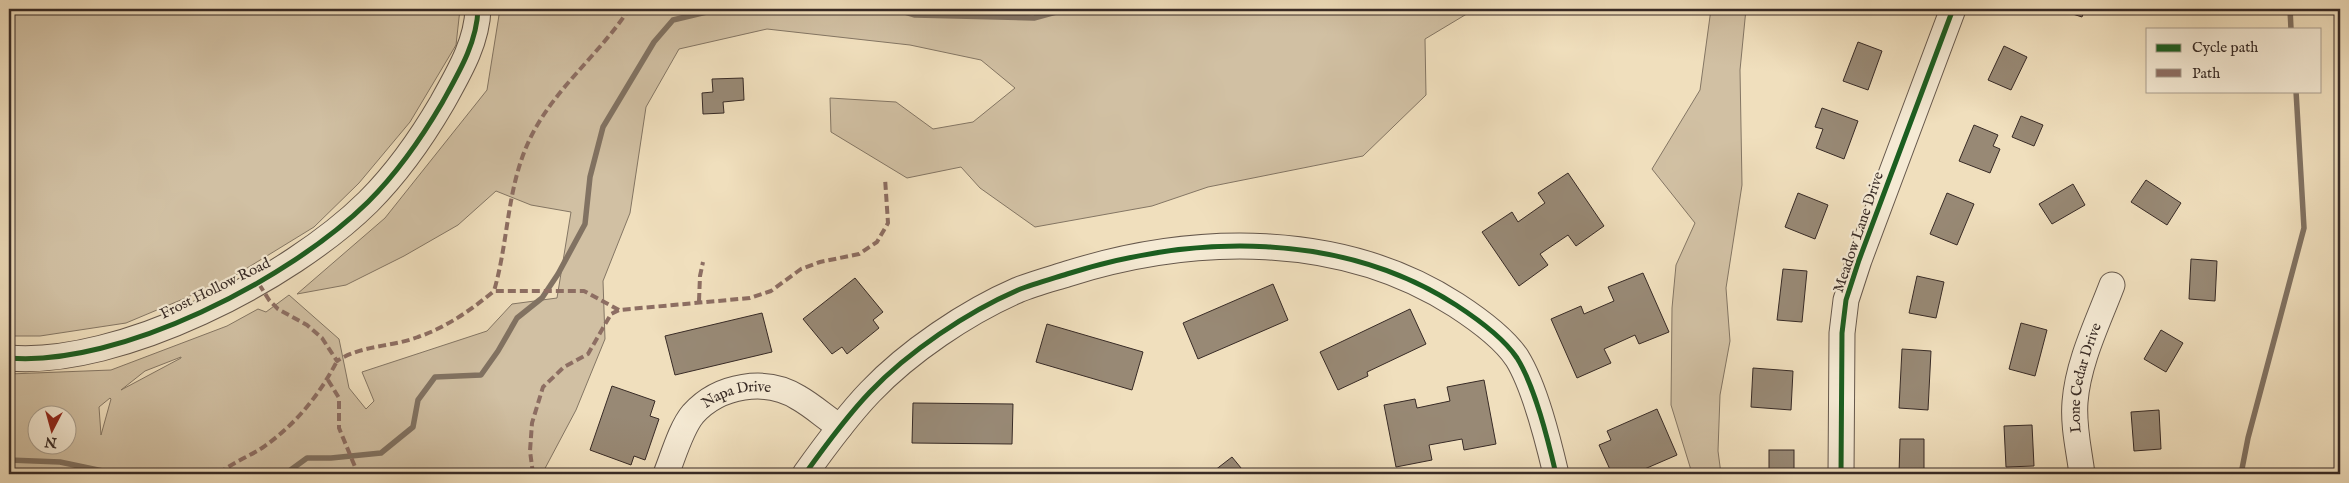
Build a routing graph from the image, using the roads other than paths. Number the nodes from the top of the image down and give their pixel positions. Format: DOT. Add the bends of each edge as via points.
graph roads {
  1 [pos="478,9"];
  2 [pos="1953,9"];
  3 [pos="2112,285"];
  4 [pos="9,358"];
  5 [pos="840,428"];
  6 [pos="666,474"];
  7 [pos="805,474"];
  8 [pos="1556,474"];
  9 [pos="1841,474"];
  10 [pos="2082,474"];
  1 -- 4 [label="street, Frost Hollow Road" via="472,40 461,70 422,136 368,202 313,248 259,284 120,344 71,355"];
  2 -- 9 [label="street, Meadow Lane Drive" via="1858,260 1846,300 1842,334"];
  3 -- 10 [label="street, Lone Cedar Drive" via="2088,348 2075,401 2074,422"];
  5 -- 6 [label="street, Napa Drive" via="798,397 753,386 736,388 723,393 692,416"];
  5 -- 7 [label="street"];
  5 -- 8 [label="street" via="870,392 913,355 955,325 1018,290 1086,268 1156,251 1233,245 1298,249 1372,264 1429,287 1479,319 1516,357 1537,407"];
}
